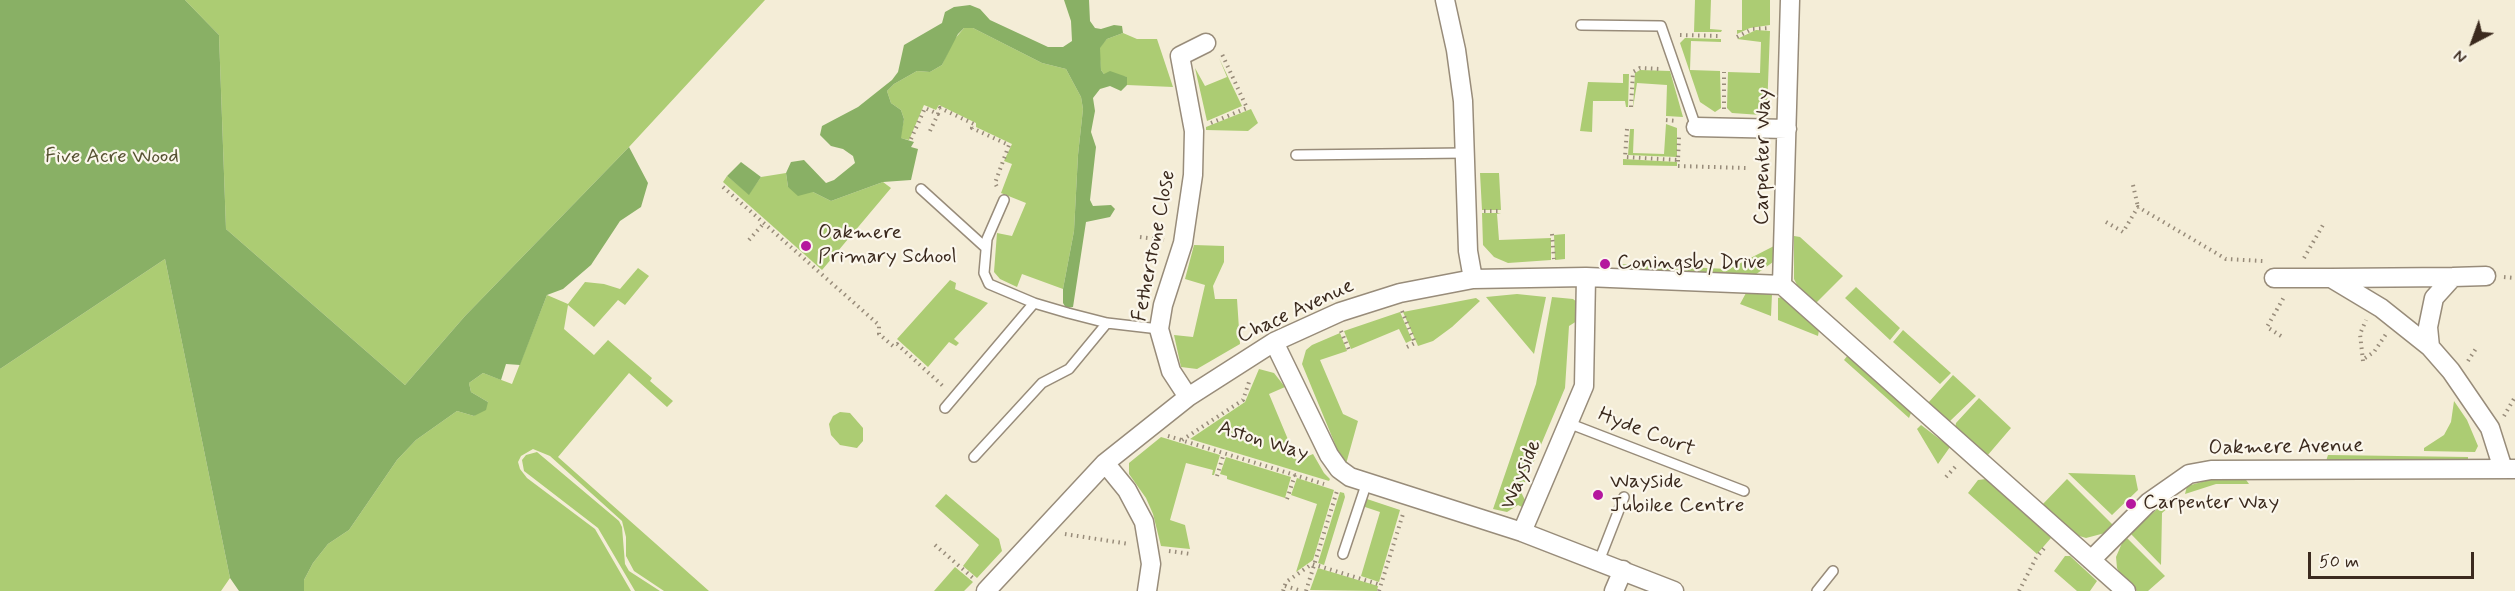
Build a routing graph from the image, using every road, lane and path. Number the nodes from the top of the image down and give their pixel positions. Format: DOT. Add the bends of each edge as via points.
graph roads {
  1 [pos="1445,0"];
  2 [pos="1790,1"];
  3 [pos="1581,24"];
  4 [pos="1775,28"];
  5 [pos="1664,35"];
  6 [pos="1721,36"];
  7 [pos="1737,37"];
  8 [pos="1206,43"];
  9 [pos="1676,69"];
  10 [pos="1725,72"];
  11 [pos="1631,107"];
  12 [pos="938,114"];
  13 [pos="1688,124"];
  14 [pos="1723,128"];
  15 [pos="1627,129"];
  16 [pos="1787,129"];
  17 [pos="930,131"];
  18 [pos="1194,131"];
  19 [pos="912,140"];
  20 [pos="1465,153"];
  21 [pos="1296,155"];
  22 [pos="1678,160"];
  23 [pos="1746,168"];
  24 [pos="2133,185"];
  25 [pos="723,187"];
  26 [pos="921,189"];
  27 [pos="1004,200"];
  28 [pos="2138,207"];
  29 [pos="2106,222"];
  30 [pos="764,223"];
  31 [pos="2323,225"];
  32 [pos="749,240"];
  33 [pos="986,248"];
  34 [pos="2302,261"];
  35 [pos="2270,270"];
  36 [pos="2486,276"];
  37 [pos="1586,277"];
  38 [pos="2453,277"];
  39 [pos="2331,278"];
  40 [pos="1473,279"];
  41 [pos="1782,285"];
  42 [pos="2285,294"];
  43 [pos="1034,303"];
  44 [pos="1401,310"];
  45 [pos="2367,317"];
  46 [pos="1107,323"];
  47 [pos="1159,329"];
  48 [pos="1341,329"];
  49 [pos="2387,332"];
  50 [pos="2281,336"];
  51 [pos="1274,342"];
  52 [pos="1407,347"];
  53 [pos="2430,347"];
  54 [pos="1349,350"];
  55 [pos="1250,380"];
  56 [pos="939,393"];
  57 [pos="1188,397"];
  58 [pos="2515,397"];
  59 [pos="945,408"];
  60 [pos="1568,423"];
  61 [pos="2498,424"];
  62 [pos="1159,434"];
  63 [pos="1182,440"];
  64 [pos="1224,453"];
  65 [pos="974,457"];
  66 [pos="1104,463"];
  67 [pos="2509,469"];
  68 [pos="1295,475"];
  69 [pos="1217,476"];
  70 [pos="1352,482"];
  71 [pos="1744,491"];
  72 [pos="1408,495"];
  73 [pos="1624,497"];
  74 [pos="1287,499"];
  75 [pos="1522,531"];
  76 [pos="1059,533"];
  77 [pos="935,545"];
  78 [pos="1148,547"];
  79 [pos="1343,554"];
  80 [pos="2036,558"];
  81 [pos="2091,560"];
  82 [pos="1599,561"];
  83 [pos="1314,565"];
  84 [pos="1623,570"];
  85 [pos="1833,571"];
  86 [pos="1381,585"];
  87 [pos="982,586"];
  88 [pos="1284,588"];
  89 [pos="1147,591"];
  90 [pos="1304,591"];
  91 [pos="1379,591"];
  92 [pos="1614,591"];
  93 [pos="1674,591"];
  94 [pos="1816,591"];
  95 [pos="2019,591"];
  96 [pos="2126,591"];
  1 -- 20 [label="street" via="1456,50"];
  2 -- 16 [label="street, Carpenter Way"];
  3 -- 5 [label="lane" via="1661,26"];
  4 -- 7 [label="path" via="1752,29"];
  5 -- 6 [label="path"];
  5 -- 9 [label="lane"];
  8 -- 18 [label="street, Fetherstone Close" via="1180,56"];
  8 -- 18 [label="path" via="1215,39 1247,108"];
  9 -- 11 [label="path" via="1640,68 1633,72"];
  9 -- 13 [label="lane"];
  10 -- 14 [label="path"];
  12 -- 17 [label="path"];
  12 -- 19 [label="path" via="926,108"];
  12 -- 27 [label="path" via="940,108 1009,145 995,183"];
  13 -- 14 [label="street"];
  13 -- 22 [label="path"];
  14 -- 16 [label="street"];
  15 -- 22 [label="path" via="1625,157"];
  16 -- 41 [label="street, Carpenter Way"];
  18 -- 47 [label="street, Fetherstone Close" via="1193,176 1182,243 1162,305"];
  20 -- 21 [label="lane"];
  20 -- 40 [label="street" via="1468,250"];
  22 -- 23 [label="path" via="1678,166"];
  24 -- 28 [label="path"];
  25 -- 30 [label="path"];
  26 -- 33 [label="lane"];
  27 -- 33 [label="lane"];
  28 -- 29 [label="path" via="2123,232"];
  28 -- 35 [label="path" via="2226,259"];
  30 -- 32 [label="path"];
  30 -- 56 [label="path" via="879,325 879,334 893,346 897,344 944,387"];
  31 -- 34 [label="path"];
  33 -- 43 [label="lane" via="984,273 989,284"];
  35 -- 39 [label="street"];
  36 -- 38 [label="street"];
  37 -- 40 [label="street, Chace Avenue"];
  37 -- 41 [label="street, Chace Avenue"];
  37 -- 60 [label="street, Wayside" via="1584,386"];
  38 -- 39 [label="street"];
  38 -- 53 [label="street" via="2434,298 2428,327"];
  39 -- 53 [label="street" via="2381,308"];
  40 -- 51 [label="street, Chace Avenue" via="1370,302"];
  41 -- 81 [label="street"];
  42 -- 50 [label="path" via="2267,327"];
  43 -- 46 [label="lane"];
  43 -- 59 [label="lane"];
  44 -- 52 [label="path" via="1415,343"];
  45 -- 49 [label="path" via="2360,334 2364,360"];
  46 -- 47 [label="lane"];
  46 -- 65 [label="lane" via="1069,369 1042,383"];
  47 -- 57 [label="street, Fetherstone Close" via="1171,371"];
  48 -- 54 [label="path"];
  51 -- 57 [label="street, Chace Avenue"];
  51 -- 70 [label="street, Aston Way" via="1329,455"];
  53 -- 67 [label="street" via="2490,428"];
  55 -- 63 [label="path" via="1243,400"];
  57 -- 66 [label="street, Chace Avenue"];
  58 -- 61 [label="path"];
  60 -- 71 [label="lane, Hyde Court"];
  60 -- 75 [label="street, Wayside"];
  62 -- 63 [label="path, Aston Way"];
  63 -- 64 [label="path, Aston Way"];
  64 -- 68 [label="path, Aston Way"];
  64 -- 69 [label="path"];
  66 -- 78 [label="street" via="1127,490 1144,522"];
  66 -- 87 [label="street, Chace Avenue"];
  67 -- 81 [label="street, Oakmere Avenue" via="2211,470 2189,474 2149,502"];
  68 -- 70 [label="path, Aston Way"];
  68 -- 74 [label="path"];
  70 -- 72 [label="street, Aston Way"];
  70 -- 79 [label="lane"];
  70 -- 83 [label="path"];
  72 -- 75 [label="street, Aston Way"];
  72 -- 86 [label="path"];
  73 -- 82 [label="lane"];
  75 -- 82 [label="street, Wayside"];
  76 -- 78 [label="path"];
  77 -- 87 [label="path"];
  78 -- 89 [label="street" via="1151,564"];
  80 -- 95 [label="path"];
  81 -- 96 [label="street"];
  82 -- 84 [label="street, Wayside"];
  83 -- 86 [label="path"];
  83 -- 88 [label="path"];
  83 -- 90 [label="path"];
  84 -- 92 [label="street"];
  84 -- 93 [label="street, Wayside"];
  85 -- 94 [label="lane"];
  86 -- 91 [label="path"];
  88 -- 90 [label="path"];
}
